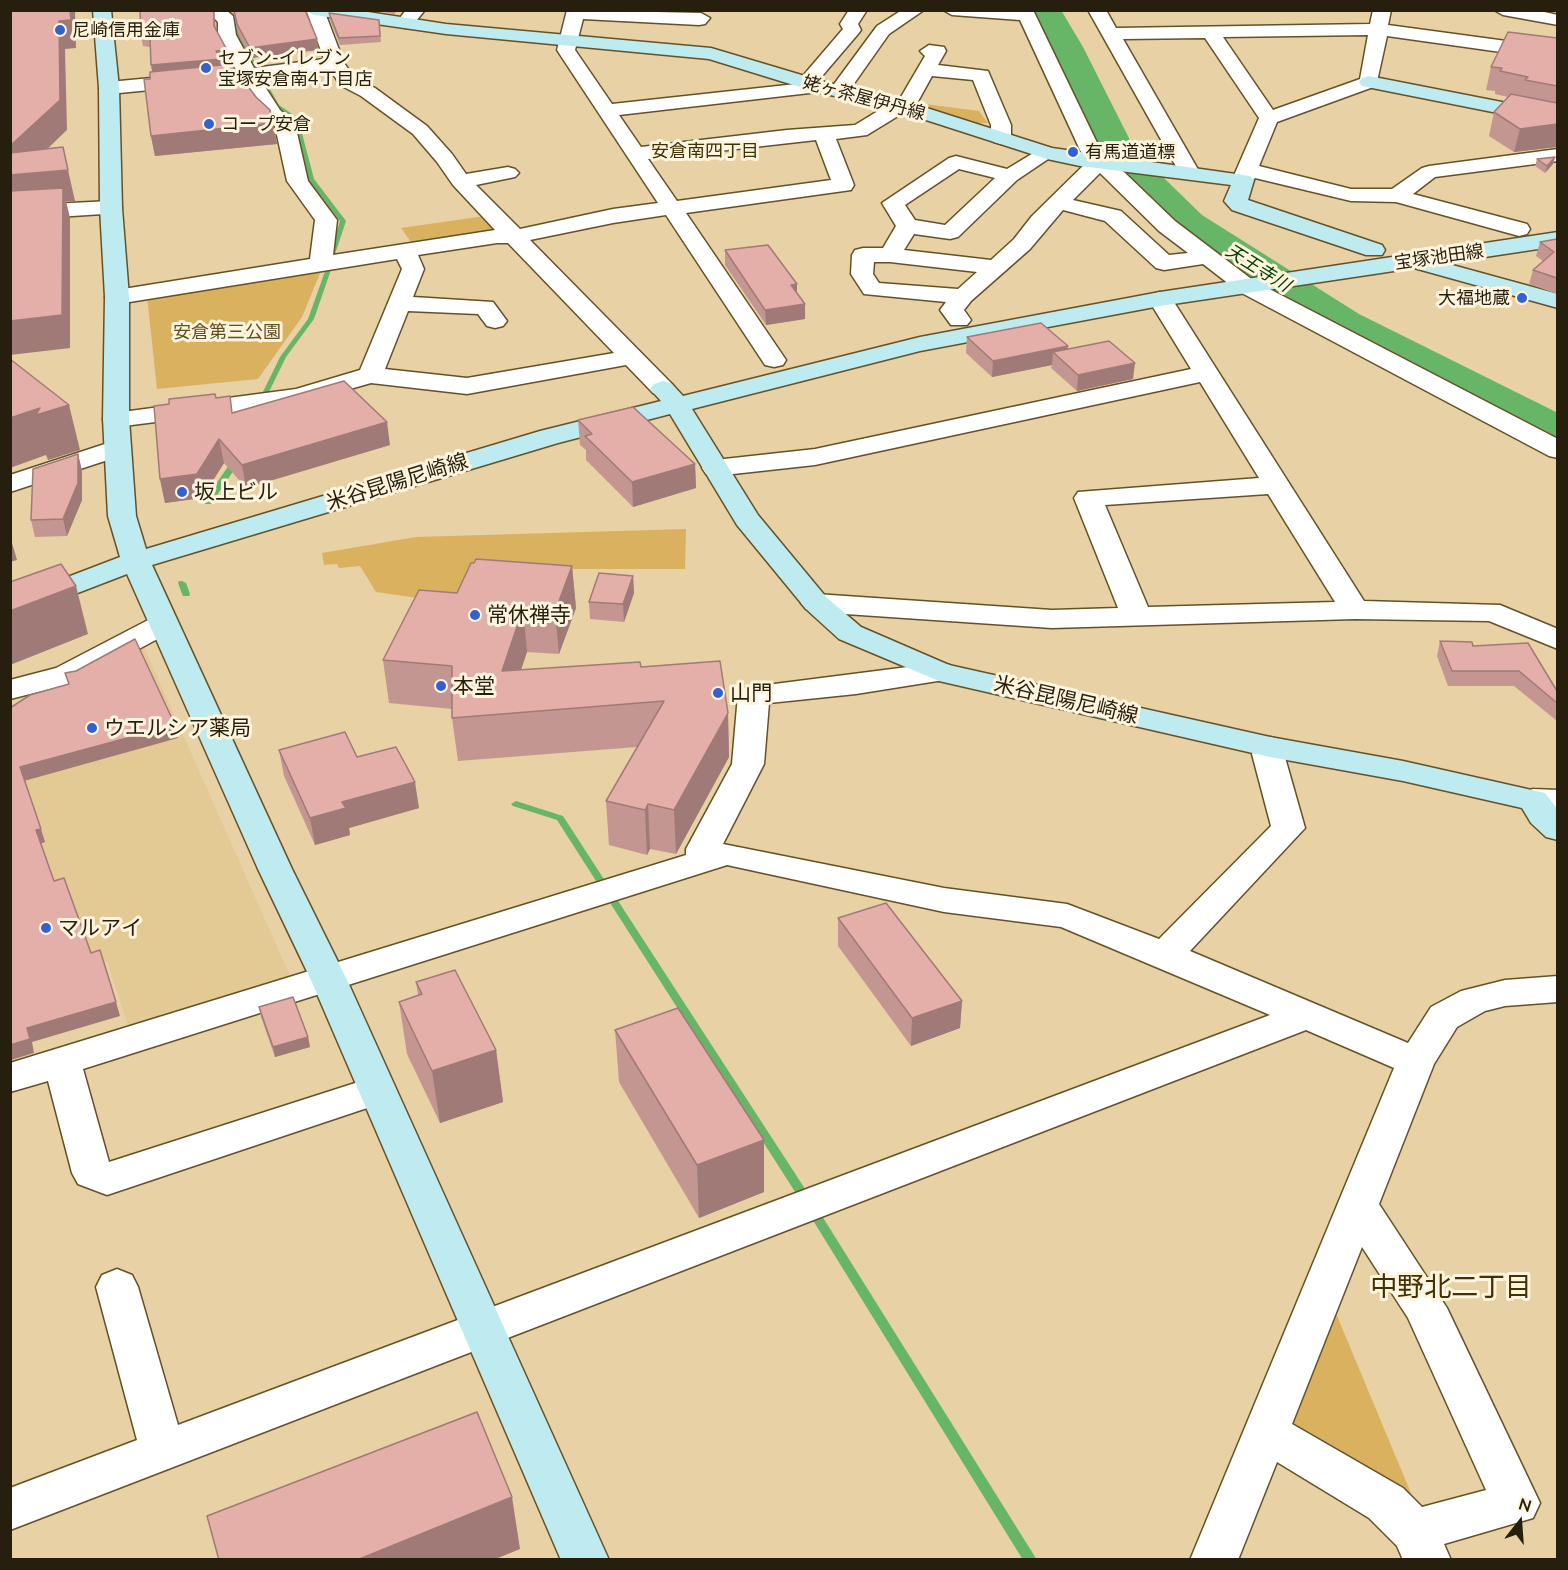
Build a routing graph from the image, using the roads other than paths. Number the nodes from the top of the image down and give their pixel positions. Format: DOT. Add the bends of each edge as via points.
graph roads {
  1 [pos="102,10"];
  2 [pos="215,10"];
  3 [pos="858,10"];
  4 [pos="915,10"];
  5 [pos="952,10"];
  6 [pos="1097,10"];
  7 [pos="1503,10"];
  8 [pos="315,11"];
  9 [pos="576,12"];
  10 [pos="1015,13"];
  11 [pos="1544,15"];
  12 [pos="410,17"];
  13 [pos="700,20"];
  14 [pos="1380,20"];
  15 [pos="1210,32"];
  16 [pos="1109,34"];
  17 [pos="569,39"];
  18 [pos="1557,54"];
  19 [pos="335,63"];
  20 [pos="248,75"];
  21 [pos="1369,82"];
  22 [pos="822,87"];
  23 [pos="109,88"];
  24 [pos="901,106"];
  25 [pos="606,111"];
  26 [pos="1269,118"];
  27 [pos="1557,119"];
  28 [pos="824,133"];
  29 [pos="1001,138"];
  30 [pos="1047,153"];
  31 [pos="635,154"];
  32 [pos="1557,155"];
  33 [pos="1106,164"];
  34 [pos="508,173"];
  35 [pos="1189,173"];
  36 [pos="1246,175"];
  37 [pos="1010,176"];
  38 [pos="460,182"];
  39 [pos="1397,196"];
  40 [pos="1061,203"];
  41 [pos="111,208"];
  42 [pos="672,209"];
  43 [pos="10,213"];
  44 [pos="1157,215"];
  45 [pos="1113,216"];
  46 [pos="1557,223"];
  47 [pos="907,226"];
  48 [pos="1519,229"];
  49 [pos="515,237"];
  50 [pos="1557,239"];
  51 [pos="1374,250"];
  52 [pos="405,251"];
  53 [pos="890,255"];
  54 [pos="1205,257"];
  55 [pos="1411,261"];
  56 [pos="321,264"];
  57 [pos="994,267"];
  58 [pos="1240,279"];
  59 [pos="963,296"];
  60 [pos="117,297"];
  61 [pos="1160,299"];
  62 [pos="1557,302"];
  63 [pos="399,304"];
  64 [pos="959,320"];
  65 [pos="495,321"];
  66 [pos="630,357"];
  67 [pos="774,360"];
  68 [pos="1208,373"];
  69 [pos="370,375"];
  70 [pos="669,395"];
  71 [pos="116,419"];
  72 [pos="117,448"];
  73 [pos="1557,450"];
  74 [pos="715,468"];
  75 [pos="10,484"];
  76 [pos="1274,486"];
  77 [pos="134,552"];
  78 [pos="10,588"];
  79 [pos="816,603"];
  80 [pos="10,609"];
  81 [pos="1355,610"];
  82 [pos="1136,615"];
  83 [pos="164,624"];
  84 [pos="1557,640"];
  85 [pos="939,672"];
  86 [pos="10,690"];
  87 [pos="1270,747"];
  88 [pos="1545,800"];
  89 [pos="1557,829"];
  90 [pos="703,861"];
  91 [pos="1165,955"];
  92 [pos="329,980"];
  93 [pos="1557,989"];
  94 [pos="1306,1017"];
  95 [pos="62,1062"];
  96 [pos="1416,1062"];
  97 [pos="10,1078"];
  98 [pos="377,1090"];
  99 [pos="1358,1206"];
  100 [pos="117,1287"];
  101 [pos="482,1330"];
  102 [pos="1268,1433"];
  103 [pos="163,1452"];
  104 [pos="10,1509"];
  105 [pos="1420,1545"];
  106 [pos="585,1560"];
  107 [pos="1214,1560"];
  1 -- 23 [label="main road"];
  2 -- 20 [label="street" via="226,20 227,34"];
  3 -- 22 [label="street" via="849,24 852,30"];
  4 -- 22 [label="street" via="883,30"];
  5 -- 10 [label="street"];
  6 -- 16 [label="street"];
  7 -- 11 [label="street"];
  8 -- 12 [label="main road, 姥ヶ茶屋伊丹線"];
  8 -- 19 [label="street"];
  9 -- 13 [label="street"];
  9 -- 17 [label="street"];
  10 -- 33 [label="street" via="1091,152"];
  12 -- 17 [label="main road, 姥ヶ茶屋伊丹線"];
  14 -- 15 [label="street"];
  14 -- 18 [label="street"];
  14 -- 21 [label="street"];
  15 -- 16 [label="street"];
  15 -- 26 [label="street"];
  16 -- 35 [label="street"];
  17 -- 22 [label="main road, 姥ヶ茶屋伊丹線" via="711,54"];
  17 -- 25 [label="street" via="566,50"];
  19 -- 20 [label="street"];
  19 -- 38 [label="street" via="347,81 420,130"];
  20 -- 23 [label="street"];
  20 -- 56 [label="street" via="273,114 285,124 298,182 326,220"];
  21 -- 26 [label="street"];
  21 -- 27 [label="main road"];
  22 -- 24 [label="main road, 姥ヶ茶屋伊丹線"];
  22 -- 25 [label="street"];
  23 -- 41 [label="main road"];
  24 -- 28 [label="street" via="860,131"];
  24 -- 29 [label="main road, 姥ヶ茶屋伊丹線"];
  24 -- 29 [label="street" via="909,102 934,56 981,75 1001,126"];
  25 -- 31 [label="street"];
  26 -- 36 [label="street"];
  28 -- 31 [label="street"];
  28 -- 42 [label="street" via="843,185"];
  29 -- 30 [label="main road, 姥ヶ茶屋伊丹線"];
  30 -- 33 [label="main road, 姥ヶ茶屋伊丹線"];
  30 -- 37 [label="street"];
  31 -- 42 [label="street"];
  32 -- 39 [label="street" via="1429,172"];
  33 -- 35 [label="main road, 姥ヶ茶屋伊丹線"];
  33 -- 40 [label="street"];
  33 -- 44 [label="street"];
  34 -- 38 [label="street"];
  35 -- 36 [label="main road, 姥ヶ茶屋伊丹線"];
  36 -- 39 [label="street" via="1351,195"];
  36 -- 51 [label="main road" via="1235,201 1240,205"];
  37 -- 47 [label="street" via="950,232"];
  37 -- 47 [label="street" via="956,162 892,203"];
  38 -- 49 [label="street"];
  39 -- 48 [label="street"];
  40 -- 45 [label="street"];
  40 -- 57 [label="street"];
  41 -- 43 [label="street"];
  41 -- 60 [label="main road"];
  42 -- 49 [label="street" via="613,216"];
  42 -- 67 [label="street"];
  44 -- 45 [label="street"];
  44 -- 54 [label="street"];
  45 -- 54 [label="street" via="1164,263"];
  46 -- 48 [label="main road"];
  47 -- 53 [label="street"];
  48 -- 51 [label="main road"];
  49 -- 52 [label="street" via="498,236"];
  49 -- 66 [label="street"];
  50 -- 55 [label="main road, 宝塚池田線"];
  51 -- 58 [label="main road" via="1281,265"];
  52 -- 56 [label="street"];
  52 -- 63 [label="street" via="413,269"];
  53 -- 57 [label="street"];
  53 -- 59 [label="street" via="863,255 862,274 872,289"];
  54 -- 58 [label="street"];
  55 -- 58 [label="main road, 宝塚池田線" via="1312,276"];
  55 -- 62 [label="main road"];
  56 -- 60 [label="street"];
  57 -- 59 [label="street"];
  58 -- 61 [label="main road"];
  58 -- 64 [label="main road" via="1080,295"];
  58 -- 73 [label="street"];
  59 -- 64 [label="street" via="952,310"];
  60 -- 71 [label="main road"];
  61 -- 68 [label="street"];
  61 -- 70 [label="main road"];
  63 -- 65 [label="street" via="485,307"];
  63 -- 69 [label="street"];
  64 -- 67 [label="main road"];
  66 -- 69 [label="street" via="468,386"];
  66 -- 70 [label="street"];
  67 -- 70 [label="main road"];
  68 -- 74 [label="street" via="815,457"];
  68 -- 76 [label="street"];
  69 -- 71 [label="street" via="298,396"];
  70 -- 74 [label="main road, 米谷昆陽尼崎線"];
  70 -- 77 [label="main road, 米谷昆陽尼崎線" via="526,444"];
  71 -- 72 [label="main road"];
  72 -- 75 [label="street"];
  72 -- 77 [label="main road" via="122,516"];
  74 -- 79 [label="main road, 米谷昆陽尼崎線" via="747,519"];
  76 -- 81 [label="street"];
  76 -- 82 [label="street" via="1088,498"];
  77 -- 78 [label="main road"];
  77 -- 80 [label="main road"];
  77 -- 83 [label="main road"];
  79 -- 82 [label="street" via="1052,619"];
  79 -- 85 [label="main road, 米谷昆陽尼崎線" via="850,633"];
  81 -- 82 [label="street"];
  81 -- 84 [label="street" via="1489,612"];
  83 -- 86 [label="street" via="67,675"];
  83 -- 92 [label="main road"];
  85 -- 87 [label="main road, 米谷昆陽尼崎線"];
  85 -- 90 [label="street" via="754,695 748,764 703,849"];
  87 -- 88 [label="main road, 米谷昆陽尼崎線"];
  87 -- 91 [label="street" via="1268,754 1288,828"];
  88 -- 89 [label="main road, 米谷昆陽尼崎線" via="1543,815"];
  90 -- 91 [label="street" via="726,854 944,900 1067,916"];
  90 -- 92 [label="street"];
  91 -- 94 [label="street"];
  92 -- 95 [label="street"];
  92 -- 98 [label="main road"];
  93 -- 96 [label="street" via="1474,1000 1444,1017"];
  94 -- 96 [label="street"];
  94 -- 101 [label="street"];
  95 -- 97 [label="street"];
  95 -- 98 [label="street" via="92,1173 107,1179"];
  96 -- 99 [label="street"];
  98 -- 101 [label="main road"];
  99 -- 102 [label="street"];
  99 -- 105 [label="street" via="1425,1308 1516,1503"];
  100 -- 103 [label="street"];
  101 -- 103 [label="street"];
  101 -- 106 [label="main road"];
  102 -- 105 [label="street" via="1386,1503"];
  102 -- 107 [label="street"];
  103 -- 104 [label="street"];
}
